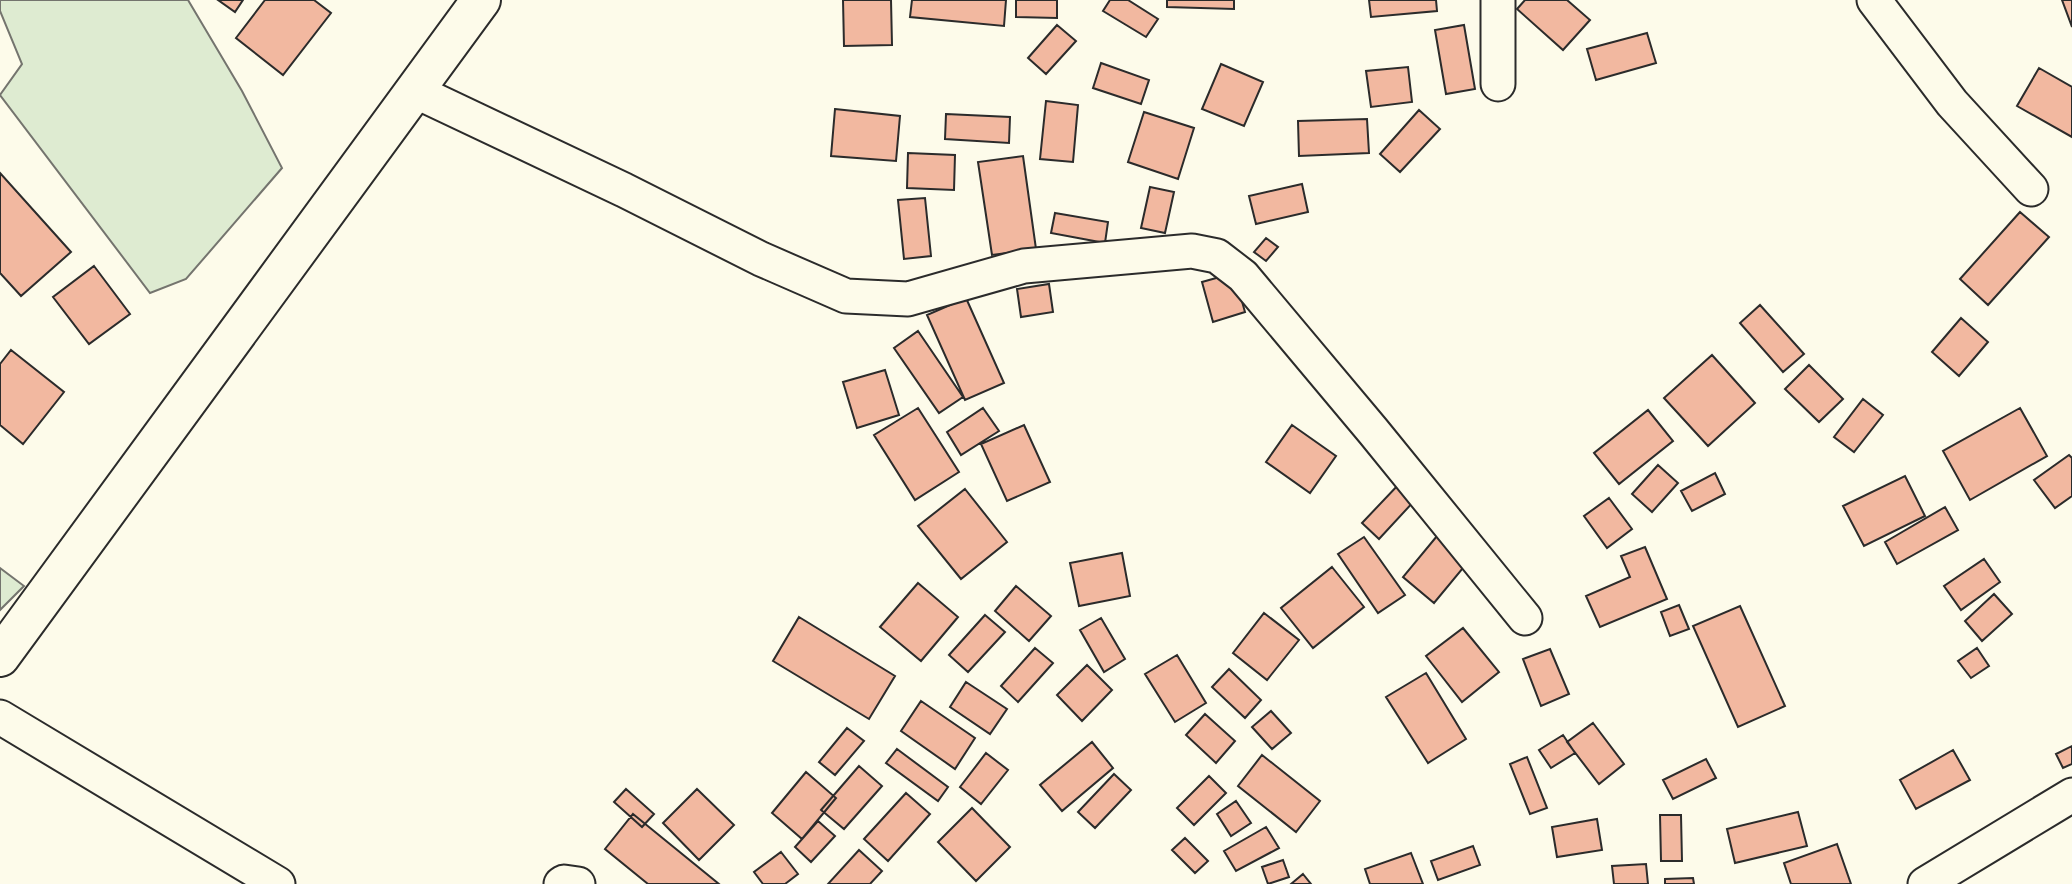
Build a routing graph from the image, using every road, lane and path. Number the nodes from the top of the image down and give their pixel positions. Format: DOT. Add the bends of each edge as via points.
graph roads {
  1 [pos="481,0"];
  2 [pos="1498,0"];
  3 [pos="1874,0"];
  4 [pos="1498,84"];
  5 [pos="415,91"];
  6 [pos="2031,189"];
  7 [pos="1525,618"];
  8 [pos="0,657"];
  9 [pos="0,717"];
  10 [pos="2071,798"];
  11 [pos="278,884"];
  12 [pos="561,884"];
  13 [pos="578,884"];
  14 [pos="1925,884"];
  1 -- 5 [label="street"];
  2 -- 4 [label="street"];
  3 -- 6 [label="street" via="1952,103"];
  5 -- 7 [label="street" via="846,296 908,299 1024,266 1192,251 1217,256 1243,276"];
  5 -- 8 [label="street"];
  9 -- 11 [label="street"];
  10 -- 14 [label="street"];
  12 -- 13 [label="street"];
}
